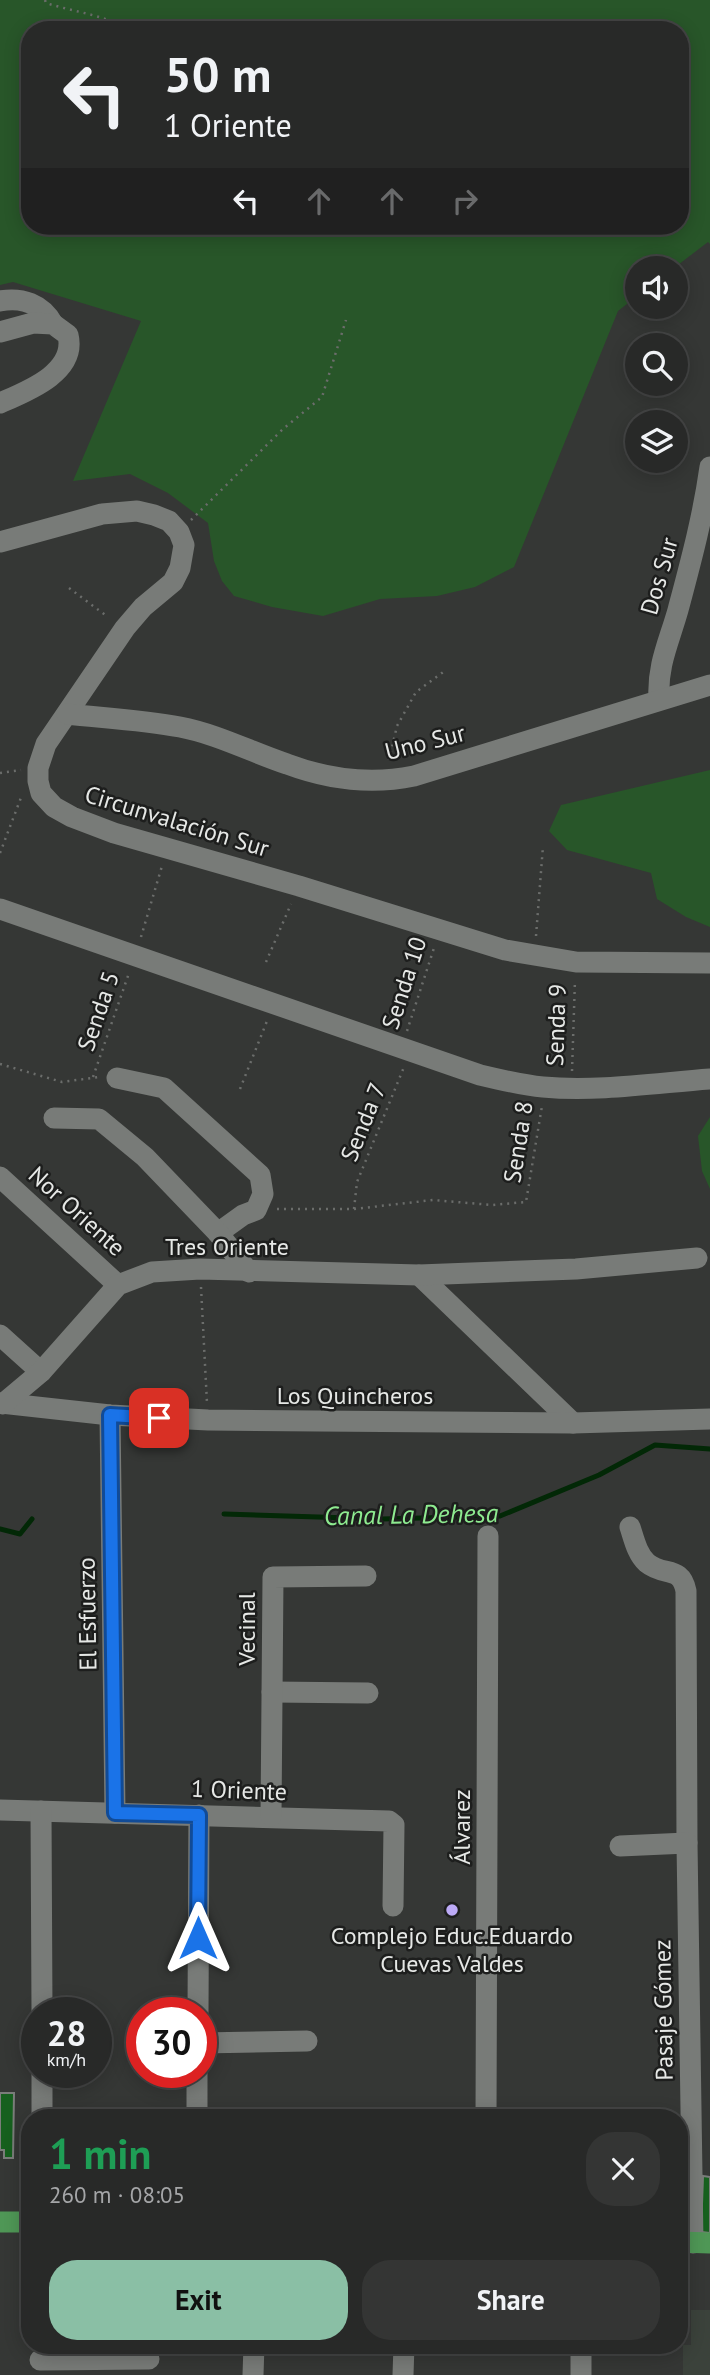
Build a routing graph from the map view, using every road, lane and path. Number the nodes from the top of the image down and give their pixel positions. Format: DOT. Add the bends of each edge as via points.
graph roads {
  1 [pos="45,0"];
  2 [pos="108,21"];
  3 [pos="0,301"];
  4 [pos="346,320"];
  5 [pos="53,324"];
  6 [pos="0,332"];
  7 [pos="0,404"];
  8 [pos="710,467"];
  9 [pos="178,532"];
  10 [pos="0,542"];
  11 [pos="69,588"];
  12 [pos="125,628"];
  13 [pos="446,670"];
  14 [pos="710,685"];
  15 [pos="659,699"];
  16 [pos="67,715"];
  17 [pos="38,768"];
  18 [pos="385,781"];
  19 [pos="543,846"];
  20 [pos="167,849"];
  21 [pos="0,853"];
  22 [pos="299,886"];
  23 [pos="0,909"];
  24 [pos="440,929"];
  25 [pos="135,956"];
  26 [pos="534,957"];
  27 [pos="266,962"];
  28 [pos="576,962"];
  29 [pos="710,963"];
  30 [pos="274,1004"];
  31 [pos="406,1049"];
  32 [pos="0,1064"];
  33 [pos="93,1077"];
  34 [pos="117,1078"];
  35 [pos="710,1079"];
  36 [pos="545,1088"];
  37 [pos="240,1089"];
  38 [pos="572,1089"];
  39 [pos="54,1118"];
  40 [pos="0,1177"];
  41 [pos="355,1209"];
  42 [pos="257,1210"];
  43 [pos="218,1233"];
  44 [pos="697,1258"];
  45 [pos="200,1269"];
  46 [pos="249,1272"];
  47 [pos="419,1275"];
  48 [pos="118,1285"];
  49 [pos="0,1335"];
  50 [pos="41,1372"];
  51 [pos="2,1404"];
  52 [pos="110,1415"];
  53 [pos="710,1419"];
  54 [pos="208,1420"];
  55 [pos="573,1423"];
  56 [pos="630,1527"];
  57 [pos="488,1536"];
  58 [pos="366,1576"];
  59 [pos="272,1692"];
  60 [pos="368,1693"];
  61 [pos="0,1810"];
  62 [pos="41,1811"];
  63 [pos="115,1813"];
  64 [pos="199,1815"];
  65 [pos="271,1816"];
  66 [pos="687,1843"];
  67 [pos="620,1846"];
  68 [pos="393,1906"];
  69 [pos="42,1997"];
  70 [pos="198,1997"];
  71 [pos="307,2040"];
  72 [pos="217,2043"];
  73 [pos="42,2088"];
  74 [pos="197,2088"];
  75 [pos="42,2109"];
  76 [pos="197,2109"];
  77 [pos="486,2109"];
  78 [pos="0,2222"];
  79 [pos="21,2222"];
  80 [pos="694,2243"];
  81 [pos="254,2354"];
  82 [pos="404,2354"];
  83 [pos="581,2354"];
  84 [pos="149,2358"];
  85 [pos="40,2360"];
  86 [pos="253,2375"];
  87 [pos="403,2375"];
  88 [pos="581,2375"];
  1 -- 2 [label="path"];
  3 -- 5 [label="street" via="10,299 46,310"];
  4 -- 9 [label="path" via="322,397"];
  5 -- 6 [label="street" via="33,323"];
  5 -- 7 [label="street" via="68,335 71,348 64,364 33,388"];
  8 -- 15 [label="street, Dos Sur" via="702,520 662,656"];
  9 -- 10 [label="street" via="154,514 127,511"];
  9 -- 12 [label="street" via="184,551 177,575"];
  11 -- 12 [label="path"];
  12 -- 16 [label="street"];
  13 -- 18 [label="path" via="416,692 397,726"];
  14 -- 15 [label="street, Uno Sur"];
  15 -- 18 [label="street, Uno Sur" via="414,776"];
  16 -- 17 [label="street" via="46,744"];
  16 -- 18 [label="street, Uno Sur" via="180,727 334,777"];
  17 -- 20 [label="street, Circunvalación Sur" via="41,793 54,807"];
  17 -- 21 [label="path" via="21,797"];
  19 -- 26 [label="path"];
  20 -- 22 [label="street, Circunvalación Sur"];
  20 -- 25 [label="path, Senda 5"];
  22 -- 24 [label="street, Circunvalación Sur"];
  22 -- 27 [label="path"];
  23 -- 25 [label="street"];
  24 -- 26 [label="street, Circunvalación Sur"];
  24 -- 31 [label="path, Senda 10"];
  25 -- 30 [label="street"];
  25 -- 33 [label="path, Senda 5"];
  26 -- 28 [label="street, Circunvalación Sur"];
  28 -- 29 [label="street, Circunvalación Sur"];
  28 -- 38 [label="path, Senda 9"];
  30 -- 31 [label="street"];
  30 -- 37 [label="path"];
  31 -- 36 [label="street" via="480,1075"];
  31 -- 41 [label="path, Senda 7" via="357,1182"];
  32 -- 33 [label="path" via="62,1082"];
  33 -- 34 [label="path"];
  34 -- 42 [label="street" via="164,1088 212,1129 260,1175 263,1194"];
  35 -- 38 [label="street"];
  36 -- 38 [label="street"];
  36 -- 41 [label="path, Senda 8" via="526,1202 492,1205 433,1200"];
  39 -- 43 [label="street" via="99,1119 145,1157"];
  40 -- 48 [label="street, Nor Oriente"];
  41 -- 42 [label="path"];
  42 -- 43 [label="street"];
  43 -- 46 [label="street"];
  44 -- 47 [label="street, Tres Oriente" via="576,1269"];
  45 -- 46 [label="street, Tres Oriente"];
  45 -- 48 [label="street, Tres Oriente" via="152,1272"];
  45 -- 54 [label="path"];
  46 -- 47 [label="street, Tres Oriente"];
  47 -- 55 [label="street"];
  48 -- 50 [label="street, Tres Oriente"];
  49 -- 50 [label="street"];
  50 -- 51 [label="street, Tres Oriente"];
  51 -- 52 [label="street, Los Quincheros"];
  52 -- 54 [label="street, Los Quincheros"];
  52 -- 63 [label="street, El Esfuerzo"];
  53 -- 55 [label="street, Los Quincheros"];
  54 -- 55 [label="street, Los Quincheros"];
  56 -- 66 [label="street, Pasaje Gómez" via="648,1564 676,1574 684,1580 686,1591"];
  57 -- 77 [label="street, Álvarez"];
  58 -- 59 [label="street, Vecinal" via="273,1577"];
  59 -- 60 [label="street, Vecinal"];
  59 -- 65 [label="street, Vecinal"];
  61 -- 62 [label="street, 1 Oriente"];
  62 -- 63 [label="street, 1 Oriente"];
  62 -- 69 [label="street"];
  63 -- 64 [label="street, 1 Oriente"];
  64 -- 65 [label="street, 1 Oriente"];
  64 -- 70 [label="street"];
  65 -- 68 [label="street, 1 Oriente" via="389,1821 394,1825"];
  66 -- 67 [label="street"];
  66 -- 80 [label="street, Pasaje Gómez"];
  71 -- 72 [label="street"];
  73 -- 75 [label="street"];
  74 -- 76 [label="street"];
  78 -- 79 [label="main road"];
  81 -- 86 [label="street"];
  82 -- 87 [label="street"];
  83 -- 88 [label="street"];
  84 -- 85 [label="street"];
}
